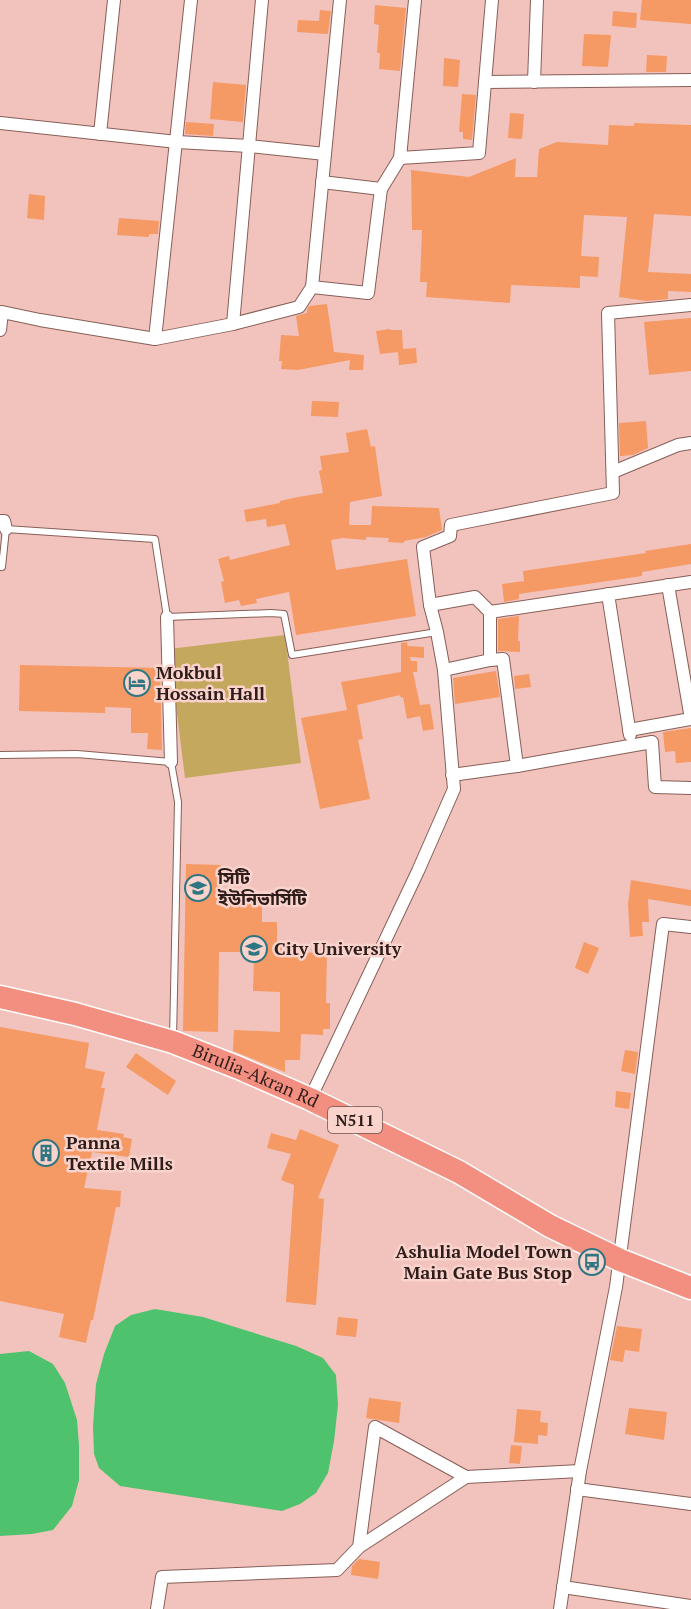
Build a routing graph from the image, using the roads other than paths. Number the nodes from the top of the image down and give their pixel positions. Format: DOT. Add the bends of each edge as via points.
graph roads {
  1 [pos="114,0"];
  2 [pos="191,0"];
  3 [pos="262,0"];
  4 [pos="340,0"];
  5 [pos="415,0"];
  6 [pos="492,0"];
  7 [pos="537,0"];
  8 [pos="691,80"];
  9 [pos="485,82"];
  10 [pos="534,82"];
  11 [pos="0,123"];
  12 [pos="100,134"];
  13 [pos="177,142"];
  14 [pos="249,146"];
  15 [pos="325,154"];
  16 [pos="400,158"];
  17 [pos="322,182"];
  18 [pos="381,189"];
  19 [pos="312,287"];
  20 [pos="691,305"];
  21 [pos="233,324"];
  22 [pos="0,330"];
  23 [pos="155,339"];
  24 [pos="691,443"];
  25 [pos="613,472"];
  26 [pos="3,525"];
  27 [pos="0,567"];
  28 [pos="691,582"];
  29 [pos="668,585"];
  30 [pos="608,594"];
  31 [pos="430,605"];
  32 [pos="490,612"];
  33 [pos="167,617"];
  34 [pos="437,632"];
  35 [pos="490,660"];
  36 [pos="444,670"];
  37 [pos="629,730"];
  38 [pos="632,746"];
  39 [pos="0,755"];
  40 [pos="171,762"];
  41 [pos="516,766"];
  42 [pos="452,775"];
  43 [pos="691,788"];
  44 [pos="691,927"];
  45 [pos="0,997"];
  46 [pos="173,1042"];
  47 [pos="310,1099"];
  48 [pos="620,1260"];
  49 [pos="691,1288"];
  50 [pos="580,1471"];
  51 [pos="466,1477"];
  52 [pos="577,1489"];
  53 [pos="691,1504"];
  54 [pos="359,1547"];
  55 [pos="563,1587"];
  56 [pos="691,1606"];
  57 [pos="157,1609"];
  58 [pos="560,1609"];
  1 -- 12 [label="street"];
  2 -- 13 [label="street"];
  3 -- 14 [label="street"];
  4 -- 15 [label="street"];
  5 -- 16 [label="street"];
  6 -- 9 [label="street"];
  7 -- 10 [label="street"];
  8 -- 10 [label="street"];
  9 -- 10 [label="street"];
  9 -- 16 [label="street" via="479,153"];
  11 -- 12 [label="street"];
  12 -- 13 [label="street"];
  13 -- 14 [label="street"];
  13 -- 23 [label="street"];
  14 -- 15 [label="street"];
  14 -- 21 [label="street"];
  15 -- 17 [label="street"];
  16 -- 18 [label="street"];
  17 -- 18 [label="street"];
  17 -- 19 [label="street"];
  18 -- 19 [label="street" via="368,292"];
  19 -- 21 [label="street" via="299,308"];
  20 -- 25 [label="street" via="608,313"];
  21 -- 23 [label="street"];
  22 -- 23 [label="street" via="2,312"];
  24 -- 25 [label="street"];
  25 -- 31 [label="street" via="613,493 451,525 450,536 423,547"];
  26 -- 27 [label="lane"];
  26 -- 33 [label="lane" via="155,539"];
  28 -- 29 [label="street"];
  29 -- 30 [label="street"];
  29 -- 37 [label="street" via="691,719"];
  30 -- 32 [label="street"];
  30 -- 37 [label="street"];
  31 -- 32 [label="street" via="475,597"];
  31 -- 34 [label="street"];
  32 -- 35 [label="street"];
  33 -- 34 [label="lane" via="284,614 292,655"];
  33 -- 40 [label="street"];
  34 -- 36 [label="street"];
  35 -- 36 [label="street"];
  35 -- 41 [label="street" via="503,659"];
  36 -- 42 [label="street"];
  37 -- 38 [label="street"];
  38 -- 41 [label="street"];
  38 -- 43 [label="street" via="652,742 655,787"];
  39 -- 40 [label="lane" via="77,754"];
  40 -- 46 [label="lane" via="178,802"];
  41 -- 42 [label="street"];
  42 -- 47 [label="street" via="454,789"];
  44 -- 48 [label="street" via="663,924"];
  45 -- 46 [label="highway, Birulia-Akran Rd / N511"];
  46 -- 47 [label="highway, Birulia-Akran Rd / N511"];
  47 -- 48 [label="highway, Birulia-Akran Rd / N511" via="459,1172 550,1226"];
  48 -- 49 [label="highway, Birulia-Akran Rd / N511"];
  48 -- 50 [label="street"];
  50 -- 51 [label="street"];
  50 -- 52 [label="street"];
  51 -- 54 [label="street"];
  51 -- 54 [label="street" via="375,1427"];
  52 -- 53 [label="street"];
  52 -- 55 [label="street"];
  54 -- 57 [label="street" via="337,1570 162,1577"];
  55 -- 56 [label="street"];
  55 -- 58 [label="street"];
}
